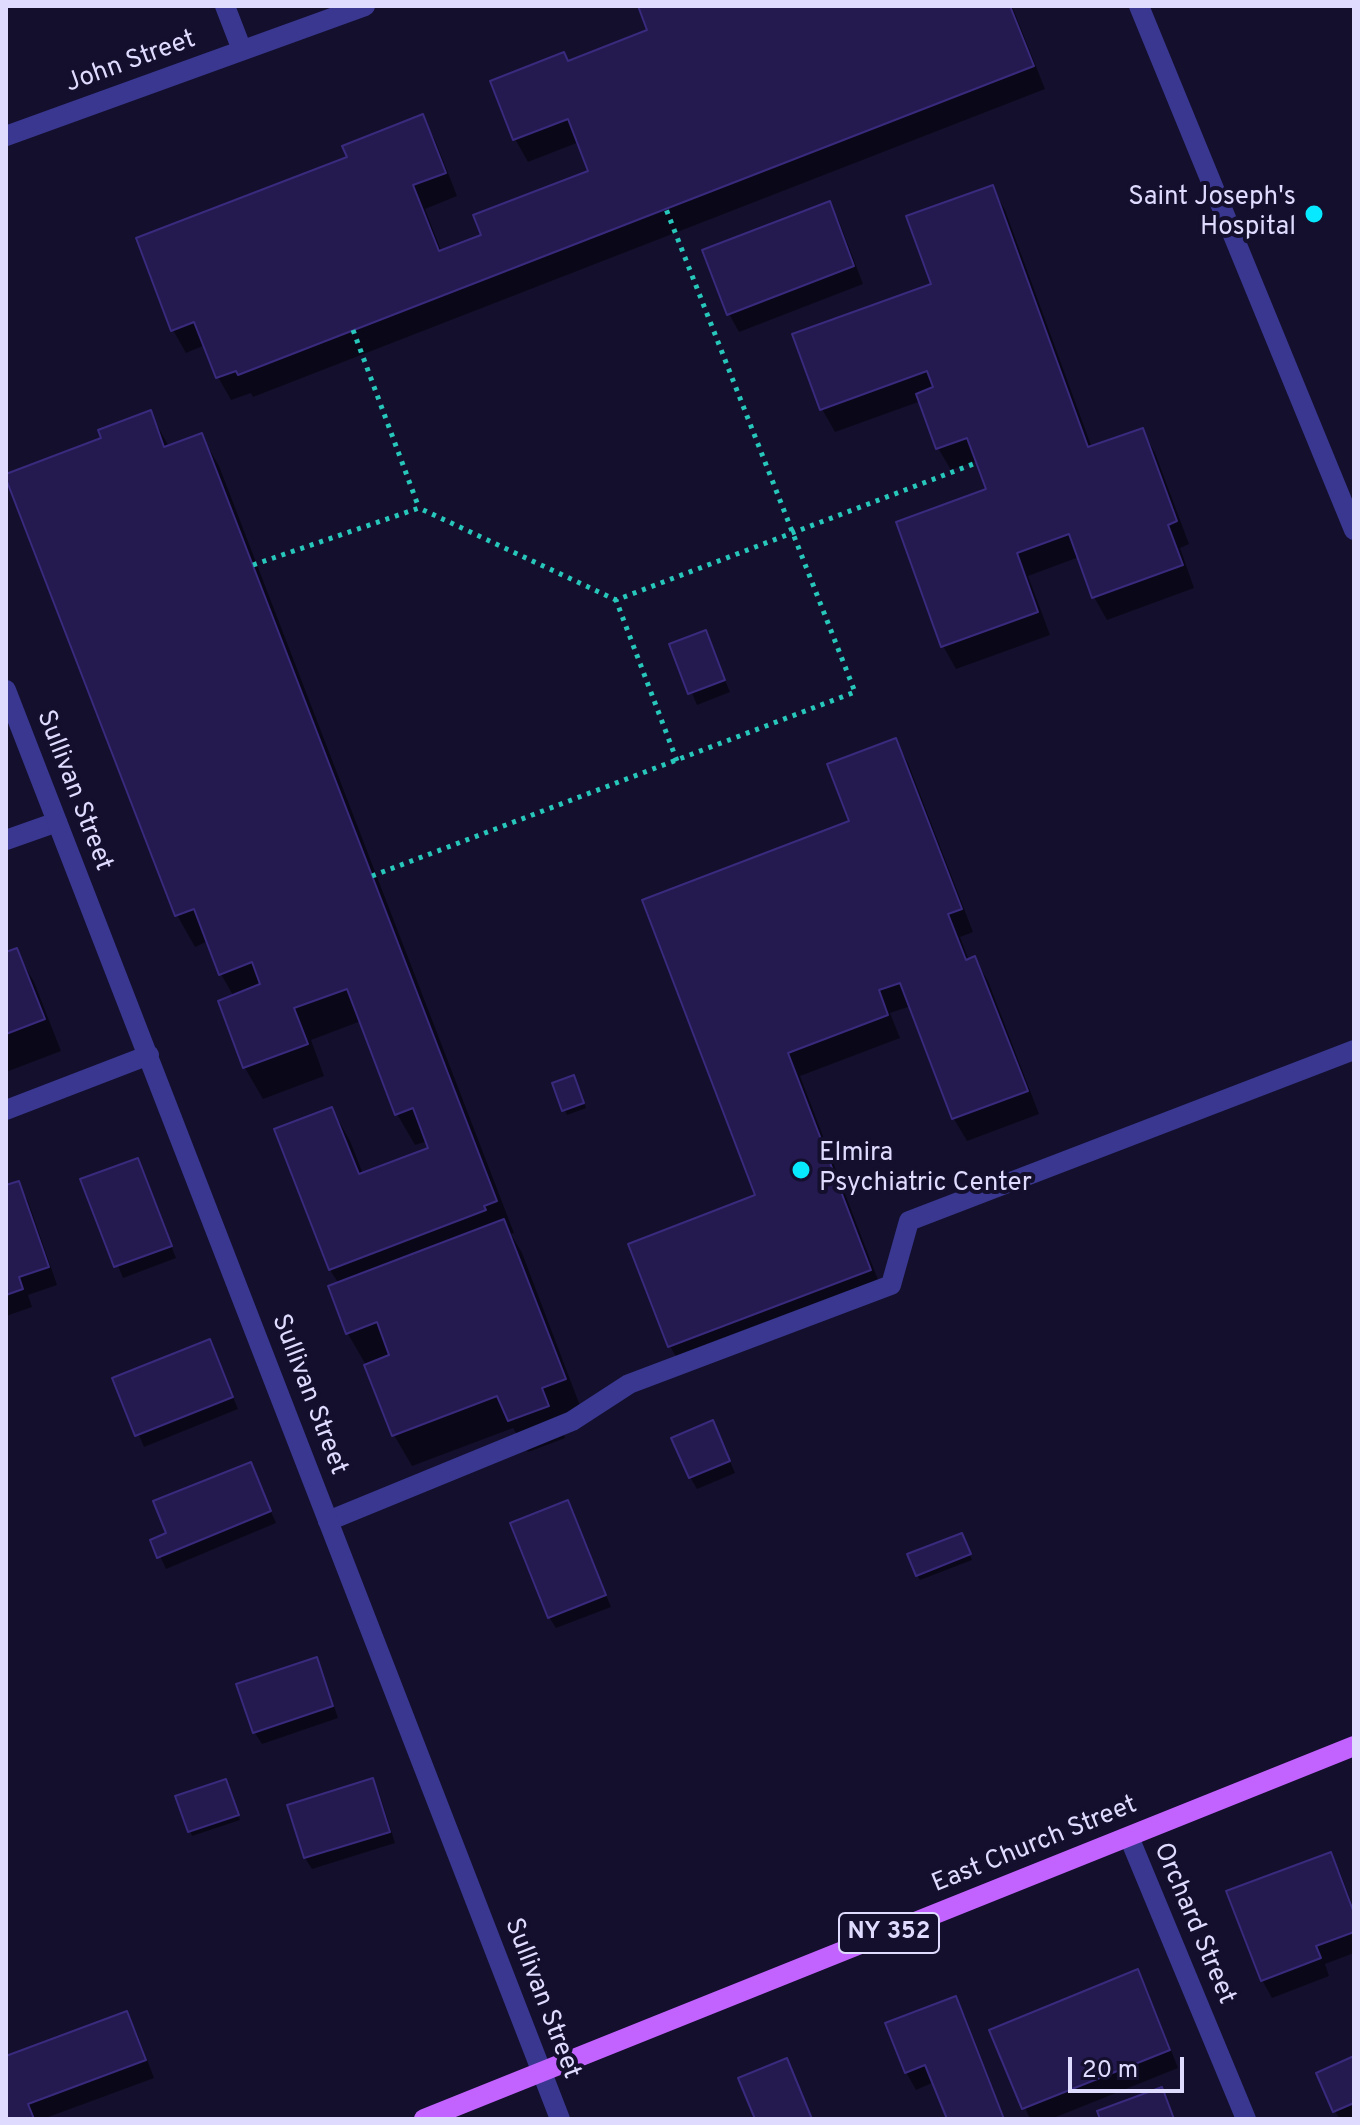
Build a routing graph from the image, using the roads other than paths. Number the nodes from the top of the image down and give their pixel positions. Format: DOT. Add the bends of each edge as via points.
graph roads {
  1 [pos="225,6"];
  2 [pos="365,6"];
  3 [pos="1139,6"];
  4 [pos="242,50"];
  5 [pos="6,136"];
  6 [pos="1354,530"];
  7 [pos="6,690"];
  8 [pos="57,822"];
  9 [pos="6,840"];
  10 [pos="1354,1050"];
  11 [pos="149,1055"];
  12 [pos="6,1110"];
  13 [pos="328,1521"];
  14 [pos="1354,1746"];
  15 [pos="1129,1837"];
  16 [pos="542,2072"];
  17 [pos="424,2119"];
  18 [pos="560,2119"];
  19 [pos="1246,2119"];
  1 -- 4 [label="street"];
  2 -- 4 [label="street, John Street"];
  3 -- 6 [label="street"];
  4 -- 5 [label="street, John Street"];
  7 -- 8 [label="street, Sullivan Street"];
  8 -- 9 [label="street"];
  8 -- 11 [label="street, Sullivan Street"];
  10 -- 13 [label="street" via="909,1221 891,1285 629,1384 572,1421"];
  11 -- 12 [label="street"];
  11 -- 13 [label="street, Sullivan Street"];
  13 -- 16 [label="street, Sullivan Street"];
  14 -- 15 [label="main road, East Church Street / NY 352"];
  15 -- 16 [label="main road, East Church Street / NY 352"];
  15 -- 19 [label="street, Orchard Street"];
  16 -- 17 [label="main road, East Church Street / NY 352"];
  16 -- 18 [label="street, Sullivan Street"];
}
